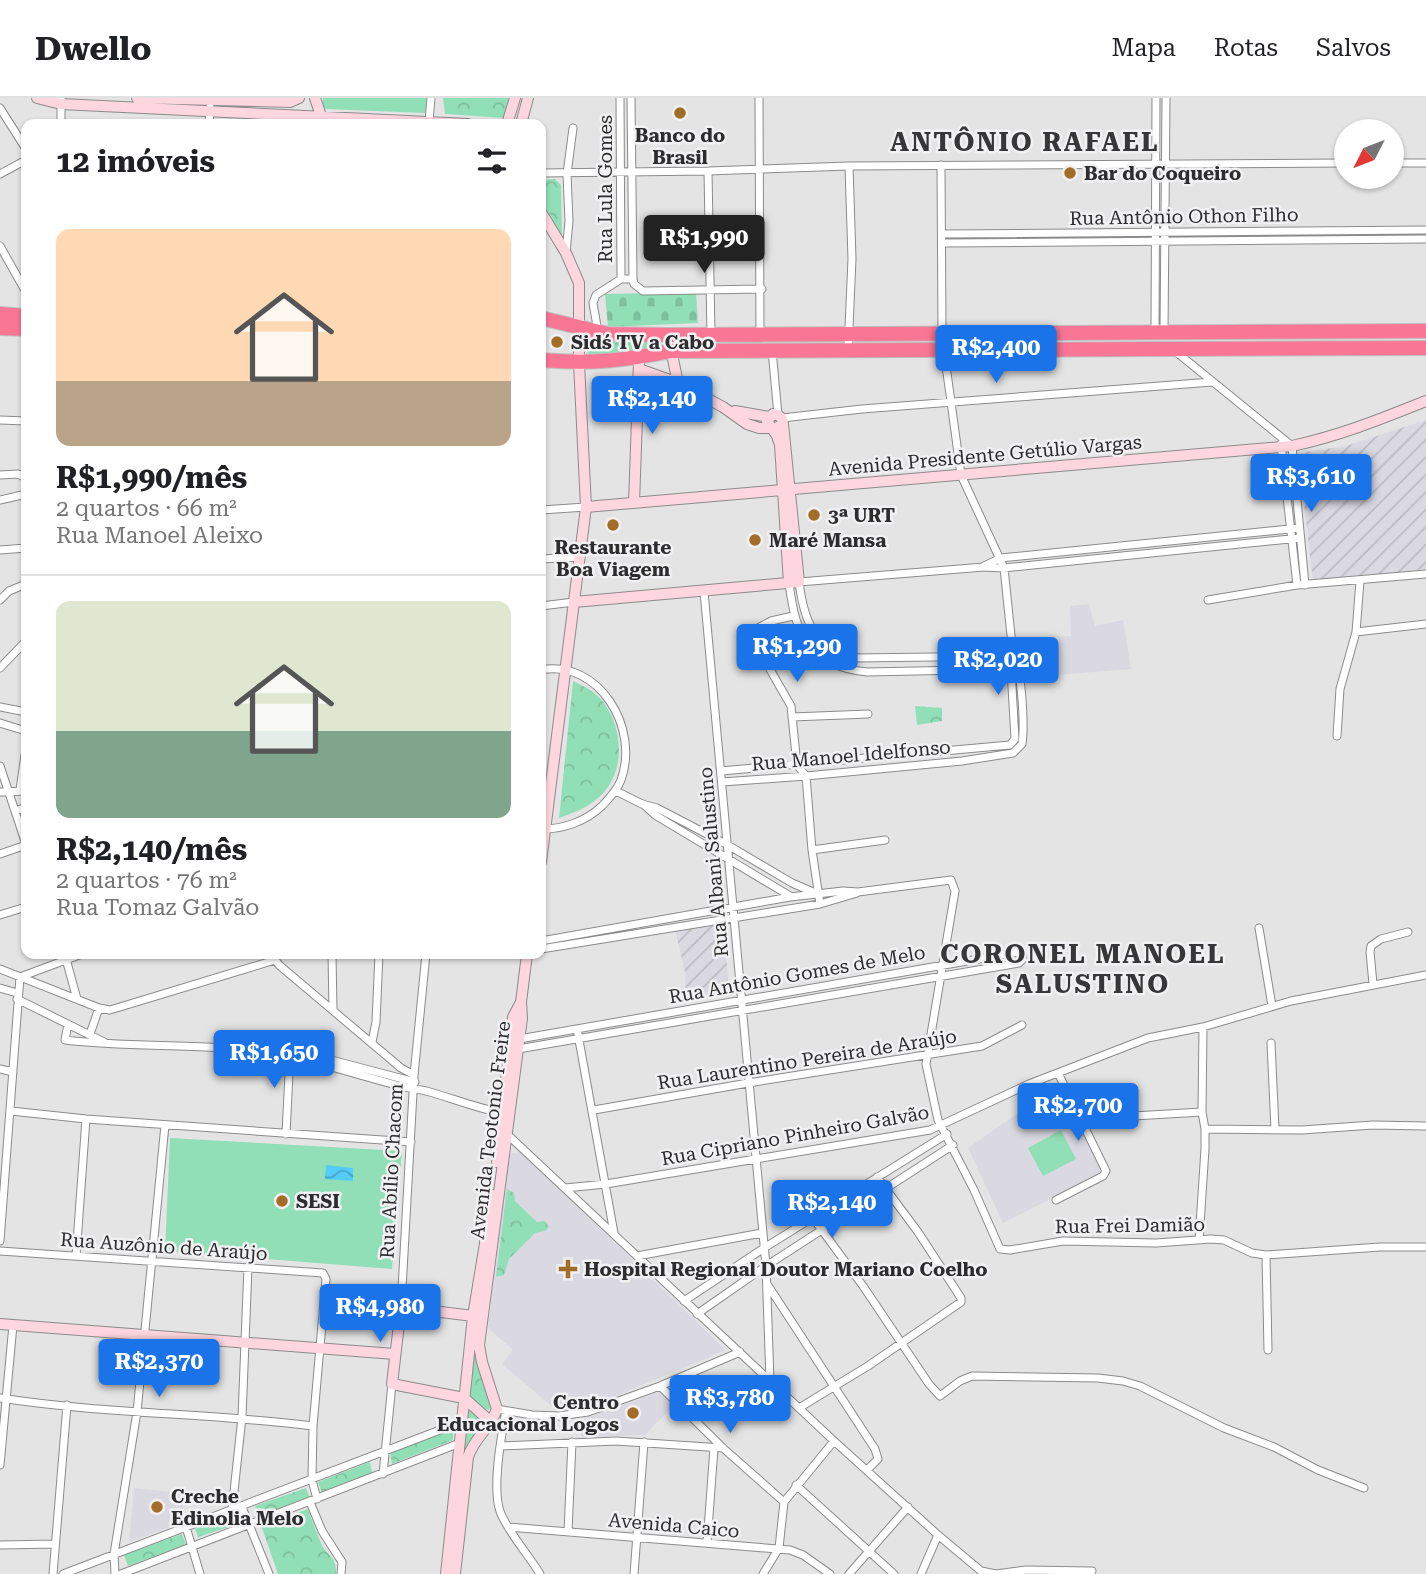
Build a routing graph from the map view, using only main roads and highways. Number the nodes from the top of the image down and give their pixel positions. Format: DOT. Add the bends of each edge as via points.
graph roads {
  1 [pos="37,98"];
  2 [pos="299,98"];
  3 [pos="315,98"];
  4 [pos="515,98"];
  5 [pos="528,98"];
  6 [pos="214,99"];
  7 [pos="259,100"];
  8 [pos="61,101"];
  9 [pos="140,101"];
  10 [pos="321,117"];
  11 [pos="345,119"];
  12 [pos="509,119"];
  13 [pos="523,119"];
  14 [pos="546,220"];
  15 [pos="0,314"];
  16 [pos="21,316"];
  17 [pos="546,319"];
  18 [pos="578,326"];
  19 [pos="0,328"];
  20 [pos="21,329"];
  21 [pos="1426,331"];
  22 [pos="668,335"];
  23 [pos="1426,348"];
  24 [pos="671,351"];
  25 [pos="546,360"];
  26 [pos="579,363"];
  27 [pos="639,363"];
  28 [pos="678,383"];
  29 [pos="1426,401"];
  30 [pos="786,491"];
  31 [pos="634,503"];
  32 [pos="586,508"];
  33 [pos="574,603"];
  34 [pos="546,809"];
  35 [pos="526,959"];
  36 [pos="521,1002"];
  37 [pos="478,1316"];
  38 [pos="0,1324"];
  39 [pos="395,1354"];
  40 [pos="464,1398"];
  41 [pos="491,1422"];
  42 [pos="458,1514"];
  43 [pos="446,1574"];
  44 [pos="456,1574"];
  1 -- 8 [label="main road"];
  2 -- 7 [label="main road" via="290,102"];
  3 -- 10 [label="main road"];
  4 -- 12 [label="main road"];
  5 -- 13 [label="main road"];
  6 -- 7 [label="main road"];
  6 -- 9 [label="main road"];
  8 -- 9 [label="main road"];
  9 -- 10 [label="main road" via="210,112"];
  10 -- 11 [label="main road"];
  14 -- 18 [label="main road" via="579,283"];
  15 -- 16 [label="highway"];
  17 -- 18 [label="highway"];
  18 -- 22 [label="highway" via="598,332"];
  18 -- 26 [label="main road"];
  19 -- 20 [label="highway"];
  21 -- 22 [label="highway"];
  22 -- 24 [label="main road"];
  23 -- 24 [label="highway"];
  24 -- 27 [label="highway"];
  24 -- 28 [label="main road"];
  25 -- 26 [label="highway"];
  26 -- 27 [label="highway"];
  26 -- 32 [label="main road"];
  27 -- 28 [label="main road"];
  27 -- 31 [label="main road"];
  28 -- 30 [label="main road" via="723,407 776,422"];
  29 -- 30 [label="main road, Avenida Presidente Getúlio Vargas" via="1354,430 1287,446"];
  30 -- 31 [label="main road, Avenida Presidente Getúlio Vargas"];
  30 -- 33 [label="main road" via="794,582"];
  31 -- 32 [label="main road, Avenida Presidente Getúlio Vargas"];
  32 -- 33 [label="main road"];
  33 -- 34 [label="main road"];
  35 -- 36 [label="main road"];
  36 -- 37 [label="main road, Avenida Teotonio Freire" via="508,1135"];
  36 -- 37 [label="main road, Avenida Teotonio Freire" via="513,1017"];
  37 -- 39 [label="main road, Rua Abílio Chacom" via="401,1307"];
  37 -- 40 [label="main road, Avenida Teotonio Freire"];
  37 -- 41 [label="main road, Avenida Teotonio Freire" via="482,1362 501,1410"];
  38 -- 39 [label="main road"];
  39 -- 40 [label="main road, Rua Abílio Chacom" via="392,1384"];
  40 -- 41 [label="main road"];
  40 -- 42 [label="main road, Avenida Teotonio Freire"];
  41 -- 42 [label="main road, Avenida Teotonio Freire" via="470,1450"];
  42 -- 43 [label="main road, Avenida Teotonio Freire"];
  42 -- 44 [label="main road, Avenida Teotonio Freire"];
}
